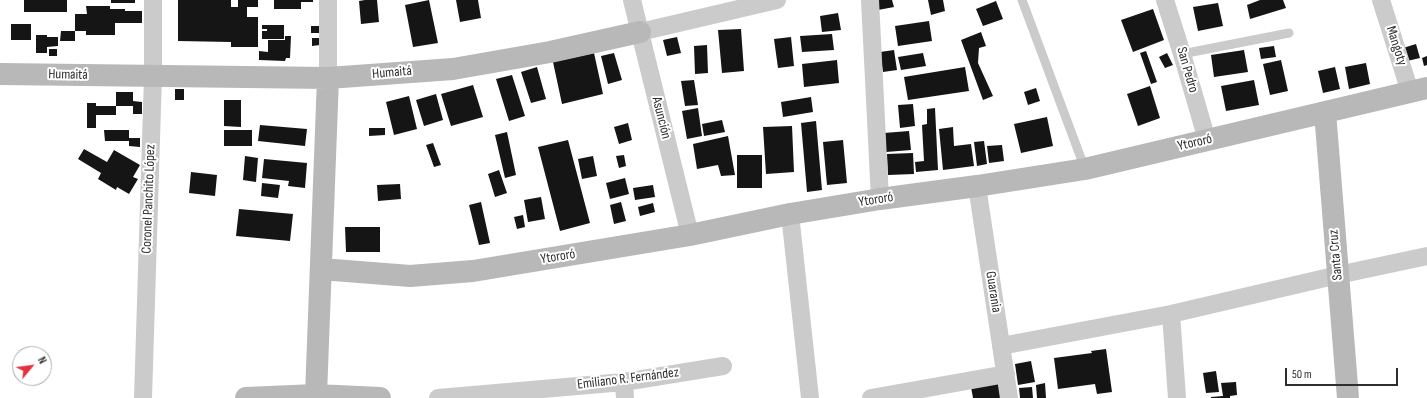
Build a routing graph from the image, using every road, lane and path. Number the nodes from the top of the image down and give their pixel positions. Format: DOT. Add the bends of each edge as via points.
graph roads {
  1 [pos="154,0"];
  2 [pos="328,0"];
  3 [pos="632,0"];
  4 [pos="777,0"];
  5 [pos="870,0"];
  6 [pos="1022,0"];
  7 [pos="1165,0"];
  8 [pos="1381,0"];
  9 [pos="640,32"];
  10 [pos="1288,33"];
  11 [pos="1182,54"];
  12 [pos="0,74"];
  13 [pos="153,76"];
  14 [pos="328,78"];
  15 [pos="1419,90"];
  16 [pos="1325,112"];
  17 [pos="1206,140"];
  18 [pos="1085,169"];
  19 [pos="977,186"];
  20 [pos="880,199"];
  21 [pos="790,214"];
  22 [pos="690,235"];
  23 [pos="1427,256"];
  24 [pos="321,269"];
  25 [pos="1338,275"];
  26 [pos="1171,314"];
  27 [pos="1001,346"];
  28 [pos="723,366"];
  29 [pos="1006,374"];
  30 [pos="624,390"];
  31 [pos="316,395"];
  32 [pos="143,398"];
  33 [pos="246,398"];
  34 [pos="380,398"];
  35 [pos="438,398"];
  36 [pos="810,398"];
  37 [pos="871,398"];
  38 [pos="1009,398"];
  39 [pos="1177,398"];
  40 [pos="1348,398"];
  1 -- 13 [label="street, Coronel Panchito López"];
  2 -- 14 [label="street"];
  3 -- 9 [label="street, Asunción"];
  4 -- 9 [label="street, Humaitá"];
  5 -- 20 [label="street"];
  6 -- 18 [label="lane"];
  7 -- 11 [label="street, San Pedro"];
  8 -- 15 [label="street, Mangoty"];
  9 -- 14 [label="street, Humaitá" via="550,52 453,69"];
  9 -- 22 [label="street, Asunción"];
  10 -- 11 [label="lane"];
  11 -- 17 [label="street, San Pedro"];
  12 -- 13 [label="street, Humaitá"];
  13 -- 14 [label="street, Humaitá"];
  13 -- 32 [label="street, Coronel Panchito López"];
  14 -- 24 [label="street"];
  15 -- 16 [label="street, Ytororó"];
  16 -- 17 [label="street, Ytororó"];
  16 -- 25 [label="street, Santa Cruz"];
  17 -- 18 [label="street, Ytororó"];
  18 -- 19 [label="street, Ytororó"];
  19 -- 20 [label="street, Ytororó"];
  19 -- 27 [label="street, Guarania"];
  20 -- 21 [label="street, Ytororó"];
  21 -- 22 [label="street, Ytororó"];
  21 -- 36 [label="street"];
  22 -- 24 [label="street, Ytororó" via="473,271 410,276"];
  23 -- 25 [label="street"];
  24 -- 31 [label="street"];
  25 -- 26 [label="street"];
  25 -- 40 [label="street, Santa Cruz"];
  26 -- 27 [label="street"];
  26 -- 39 [label="street"];
  27 -- 29 [label="street, Guarania"];
  28 -- 30 [label="street, Emiliano R. Fernández"];
  29 -- 37 [label="street"];
  29 -- 38 [label="street, Guarania"];
  30 -- 35 [label="street, Emiliano R. Fernández"];
  31 -- 33 [label="street"];
  31 -- 34 [label="street"];
}
